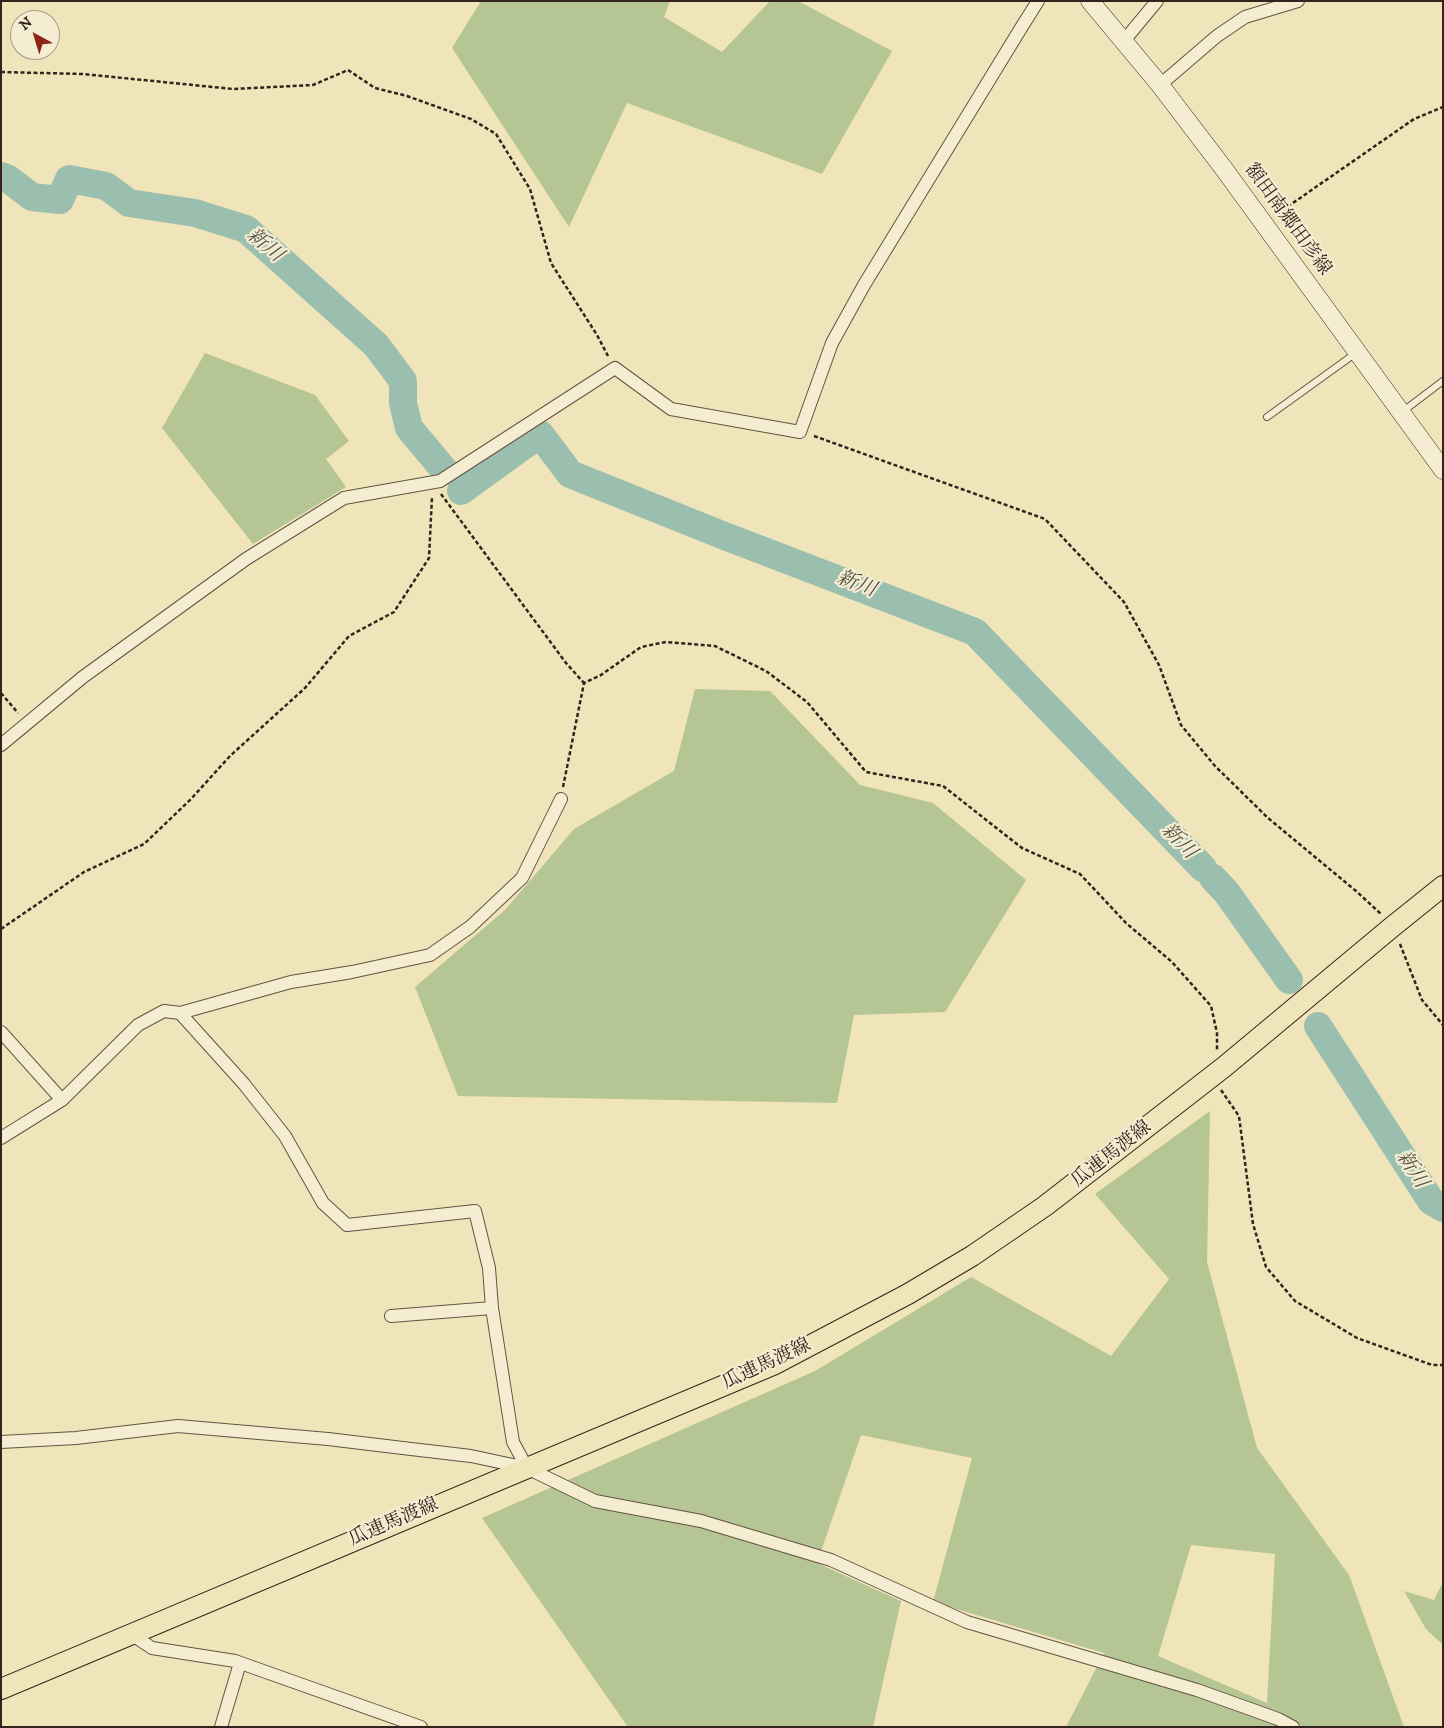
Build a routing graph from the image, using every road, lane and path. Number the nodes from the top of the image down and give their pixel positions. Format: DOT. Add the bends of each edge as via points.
graph roads {
  1 [pos="1038,1"];
  2 [pos="1090,1"];
  3 [pos="1157,1"];
  4 [pos="1298,1"];
  5 [pos="1123,42"];
  6 [pos="1,72"];
  7 [pos="1160,85"];
  8 [pos="1443,107"];
  9 [pos="1264,223"];
  10 [pos="1357,352"];
  11 [pos="615,368"];
  12 [pos="1443,381"];
  13 [pos="1402,413"];
  14 [pos="1267,417"];
  15 [pos="800,432"];
  16 [pos="1443,470"];
  17 [pos="433,483"];
  18 [pos="584,683"];
  19 [pos="1,693"];
  20 [pos="27,724"];
  21 [pos="1,746"];
  22 [pos="561,799"];
  23 [pos="1443,886"];
  24 [pos="1392,926"];
  25 [pos="1,929"];
  26 [pos="180,1013"];
  27 [pos="1443,1025"];
  28 [pos="1,1032"];
  29 [pos="1218,1072"];
  30 [pos="62,1100"];
  31 [pos="1,1138"];
  32 [pos="492,1308"];
  33 [pos="392,1316"];
  34 [pos="1443,1365"];
  35 [pos="1,1442"];
  36 [pos="527,1468"];
  37 [pos="131,1634"];
  38 [pos="240,1663"];
  39 [pos="1,1689"];
  40 [pos="221,1727"];
  41 [pos="421,1727"];
  42 [pos="1294,1727"];
  1 -- 15 [label="street" via="864,285 832,343"];
  2 -- 5 [label="main road, 額田南郷田彦線"];
  3 -- 5 [label="street"];
  4 -- 7 [label="street" via="1245,17 1217,36"];
  5 -- 7 [label="main road, 額田南郷田彦線"];
  6 -- 11 [label="path" via="84,74 233,89 313,84 348,70 375,88 471,119 496,134 530,189 551,263"];
  7 -- 9 [label="main road, 額田南郷田彦線"];
  8 -- 9 [label="path" via="1414,119"];
  9 -- 10 [label="main road, 額田南郷田彦線"];
  10 -- 13 [label="main road, 額田南郷田彦線"];
  10 -- 14 [label="lane"];
  11 -- 15 [label="street" via="671,409"];
  11 -- 17 [label="street" via="462,468"];
  12 -- 13 [label="lane"];
  13 -- 16 [label="main road, 額田南郷田彦線"];
  15 -- 24 [label="path" via="1045,519 1124,602 1159,665 1180,725 1215,766 1268,818 1356,891"];
  17 -- 18 [label="path"];
  17 -- 20 [label="street" via="344,498 246,559 83,676"];
  17 -- 25 [label="path" via="429,558 394,612 349,636 306,688 230,756 144,844 84,872"];
  18 -- 22 [label="path"];
  18 -- 29 [label="path" via="641,647 666,642 715,646 766,671 807,702 866,772 942,786 1022,848 1080,874 1126,923 1172,962 1211,1006 1217,1033"];
  19 -- 20 [label="path"];
  20 -- 21 [label="street"];
  22 -- 26 [label="street" via="522,878 470,927 430,955 291,982"];
  23 -- 24 [label="main road, 瓜連馬渡線"];
  24 -- 27 [label="path" via="1422,1000"];
  24 -- 29 [label="main road, 瓜連馬渡線"];
  26 -- 30 [label="street" via="164,1011 138,1025"];
  26 -- 32 [label="street" via="244,1084 285,1136 323,1203 347,1225 475,1211 489,1268"];
  28 -- 30 [label="street"];
  29 -- 34 [label="path" via="1239,1116 1253,1224 1266,1267 1295,1300 1357,1338 1432,1365"];
  29 -- 36 [label="main road, 瓜連馬渡線" via="1045,1206 972,1256 908,1294 776,1364"];
  30 -- 31 [label="street"];
  32 -- 33 [label="street"];
  32 -- 36 [label="street" via="513,1442"];
  35 -- 36 [label="street" via="76,1438 178,1426 471,1456"];
  36 -- 37 [label="main road, 瓜連馬渡線"];
  36 -- 42 [label="street" via="594,1501 701,1521 831,1560 967,1622 1197,1690"];
  37 -- 38 [label="street" via="152,1648"];
  37 -- 39 [label="main road, 瓜連馬渡線"];
  38 -- 40 [label="street"];
  38 -- 41 [label="street"];
}
